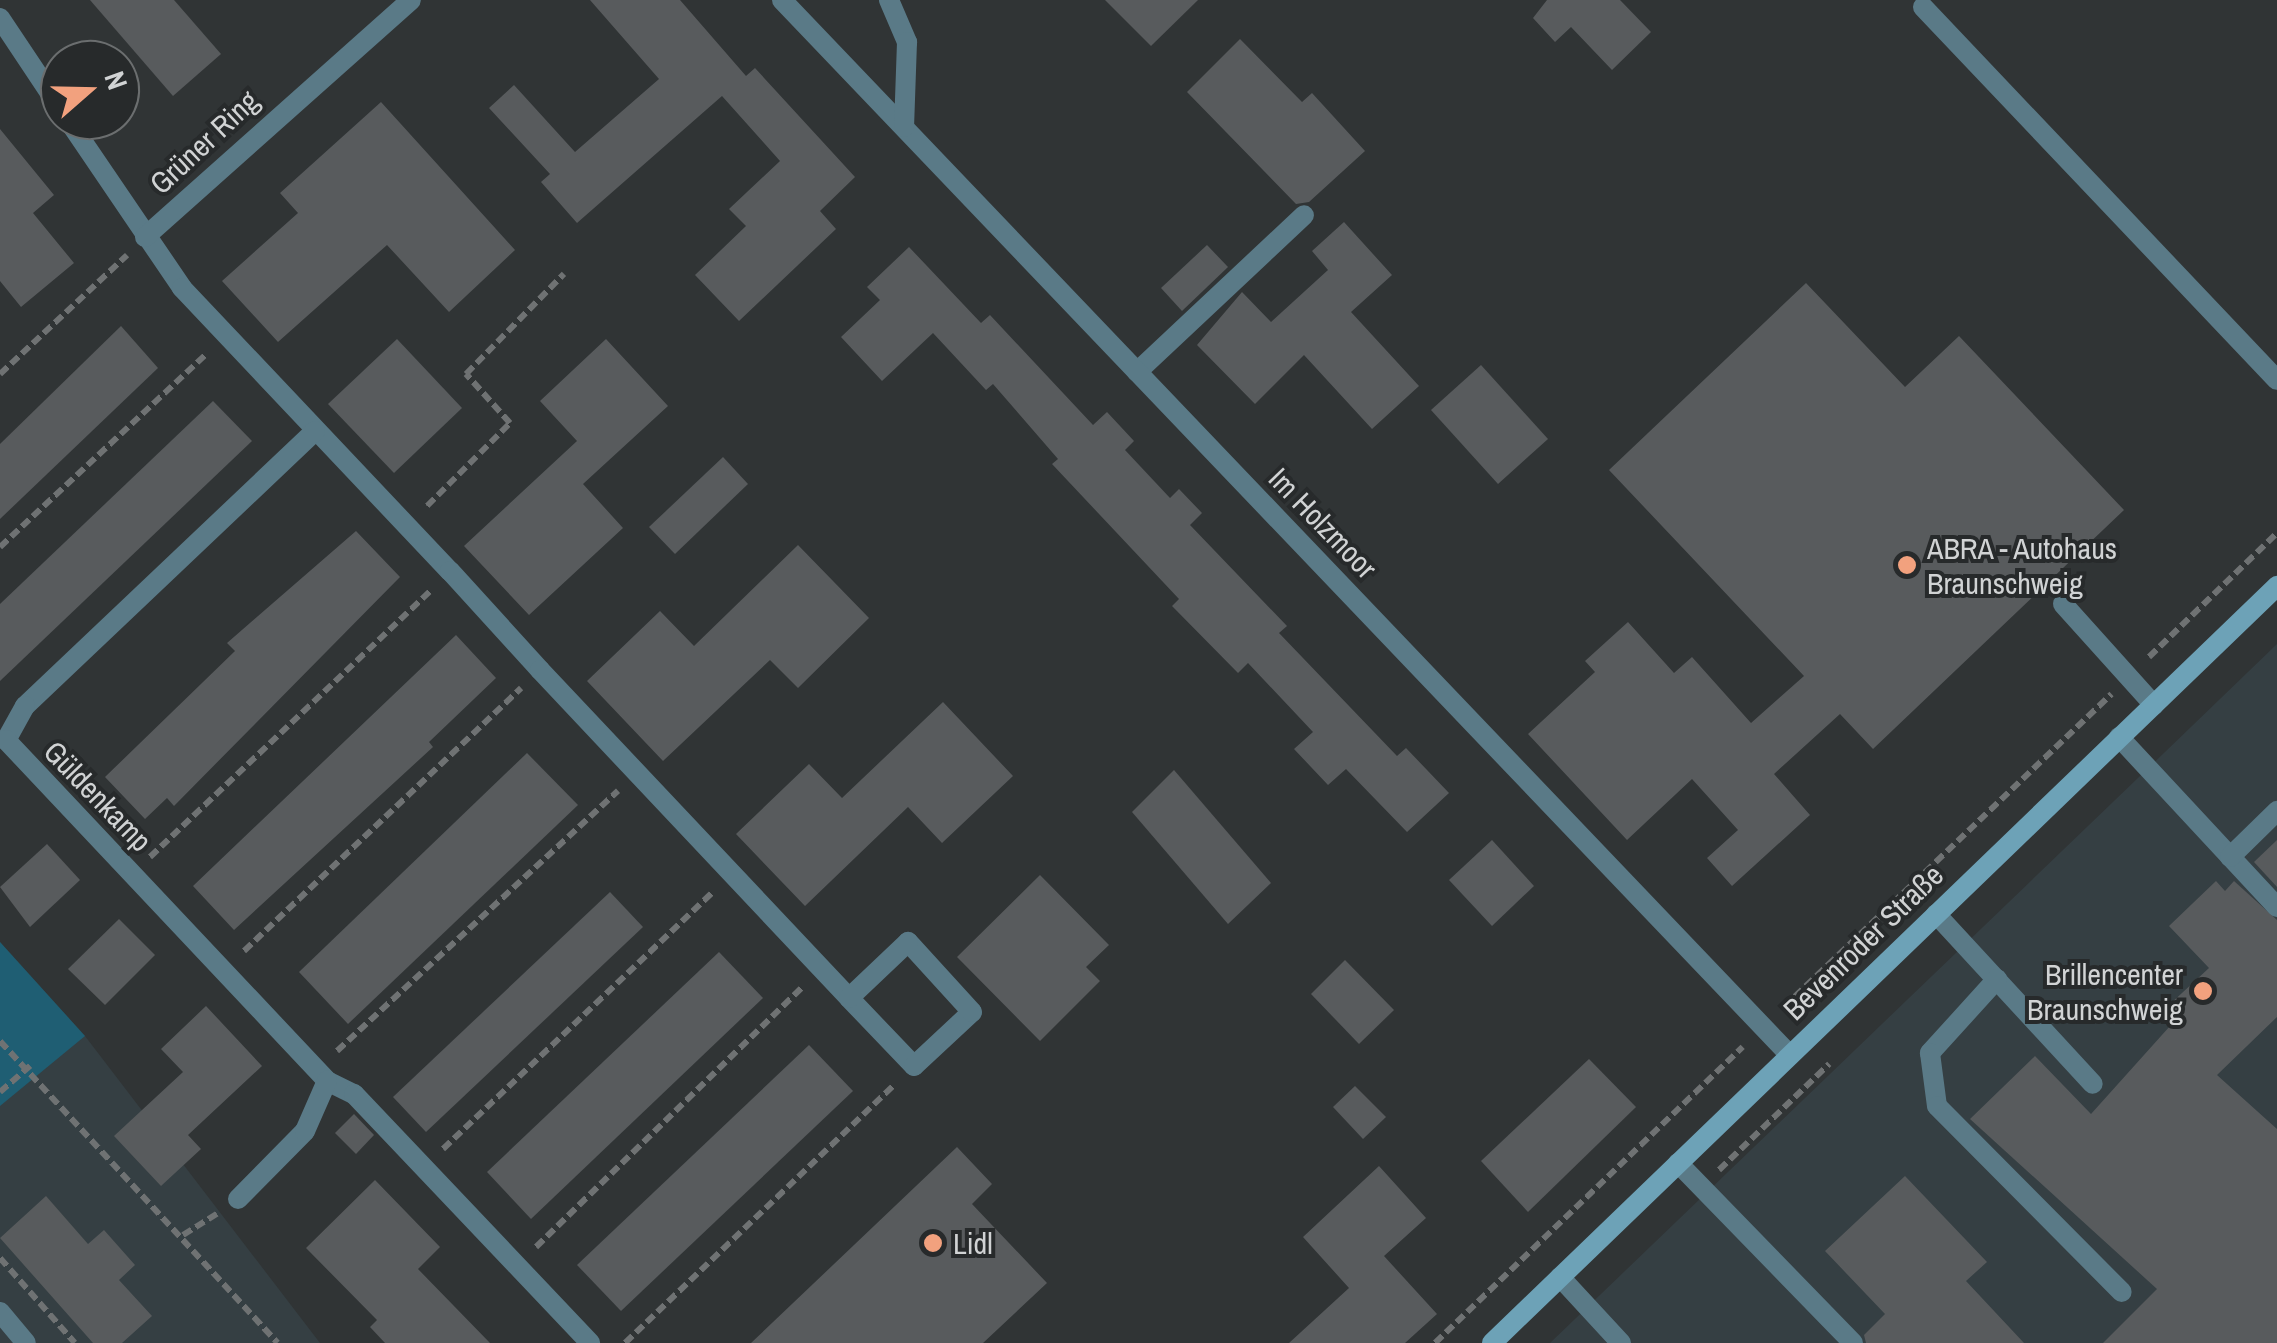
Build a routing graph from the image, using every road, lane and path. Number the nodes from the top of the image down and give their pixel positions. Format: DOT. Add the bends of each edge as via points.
graph roads {
  1 [pos="411,0"];
  2 [pos="782,0"];
  3 [pos="889,0"];
  4 [pos="1924,7"];
  5 [pos="0,18"];
  6 [pos="40,78"];
  7 [pos="904,127"];
  8 [pos="81,140"];
  9 [pos="1304,215"];
  10 [pos="146,237"];
  11 [pos="564,274"];
  12 [pos="226,336"];
  13 [pos="1136,372"];
  14 [pos="0,374"];
  15 [pos="2277,380"];
  16 [pos="315,431"];
  17 [pos="406,526"];
  18 [pos="2277,533"];
  19 [pos="0,547"];
  20 [pos="450,572"];
  21 [pos="2277,586"];
  22 [pos="2062,604"];
  23 [pos="540,670"];
  24 [pos="2128,677"];
  25 [pos="2154,705"];
  26 [pos="2120,738"];
  27 [pos="637,773"];
  28 [pos="2277,811"];
  29 [pos="2230,857"];
  30 [pos="132,874"];
  31 [pos="732,874"];
  32 [pos="2277,907"];
  33 [pos="1936,914"];
  34 [pos="822,968"];
  35 [pos="224,970"];
  36 [pos="1997,979"];
  37 [pos="849,998"];
  38 [pos="1762,1027"];
  39 [pos="0,1041"];
  40 [pos="1790,1055"];
  41 [pos="30,1066"];
  42 [pos="914,1066"];
  43 [pos="322,1075"];
  44 [pos="2093,1084"];
  45 [pos="0,1092"];
  46 [pos="1678,1163"];
  47 [pos="424,1167"];
  48 [pos="238,1199"];
  49 [pos="0,1258"];
  50 [pos="517,1266"];
  51 [pos="1560,1278"];
  52 [pos="2122,1292"];
  53 [pos="0,1312"];
  54 [pos="26,1343"];
  55 [pos="75,1343"];
  56 [pos="278,1343"];
  57 [pos="590,1343"];
  58 [pos="625,1343"];
  59 [pos="1435,1343"];
  60 [pos="1492,1343"];
  61 [pos="1621,1343"];
  62 [pos="1852,1343"];
  1 -- 10 [label="street, Grüner Ring"];
  2 -- 7 [label="street"];
  3 -- 7 [label="street" via="907,42"];
  4 -- 15 [label="street"];
  5 -- 6 [label="street"];
  7 -- 13 [label="street, Im Holzmoor"];
  8 -- 10 [label="street, Grüner Ring"];
  9 -- 13 [label="street"];
  10 -- 12 [label="street"];
  10 -- 14 [label="path"];
  11 -- 17 [label="path" via="466,374 510,423"];
  12 -- 16 [label="street"];
  12 -- 19 [label="path"];
  13 -- 38 [label="street, Im Holzmoor"];
  16 -- 17 [label="street"];
  16 -- 30 [label="street, Güldenkamp" via="8,728 6,740 18,756"];
  17 -- 20 [label="street"];
  18 -- 24 [label="path"];
  20 -- 23 [label="street"];
  20 -- 30 [label="path"];
  21 -- 25 [label="main road, Bevenroder Straße"];
  22 -- 24 [label="street"];
  23 -- 27 [label="street"];
  23 -- 35 [label="path"];
  24 -- 25 [label="street"];
  24 -- 38 [label="path"];
  25 -- 26 [label="main road, Bevenroder Straße"];
  26 -- 29 [label="street"];
  26 -- 33 [label="main road, Bevenroder Straße"];
  27 -- 31 [label="street"];
  27 -- 43 [label="path"];
  28 -- 29 [label="street"];
  29 -- 32 [label="street"];
  30 -- 35 [label="street, Güldenkamp"];
  31 -- 34 [label="street"];
  31 -- 47 [label="path"];
  33 -- 36 [label="street"];
  33 -- 40 [label="main road, Bevenroder Straße"];
  34 -- 37 [label="street"];
  34 -- 50 [label="path"];
  35 -- 43 [label="street, Güldenkamp"];
  36 -- 44 [label="street"];
  36 -- 52 [label="street" via="1930,1053 1937,1106"];
  37 -- 42 [label="street"];
  37 -- 42 [label="street" via="908,942 972,1012"];
  38 -- 40 [label="street, Im Holzmoor"];
  38 -- 59 [label="path"];
  39 -- 41 [label="path"];
  40 -- 46 [label="main road, Bevenroder Straße"];
  41 -- 45 [label="path"];
  41 -- 56 [label="path"];
  42 -- 58 [label="path"];
  43 -- 47 [label="street, Güldenkamp" via="354,1094"];
  43 -- 48 [label="street" via="305,1131"];
  46 -- 51 [label="main road, Bevenroder Straße"];
  46 -- 62 [label="street"];
  47 -- 50 [label="street, Güldenkamp"];
  49 -- 55 [label="path"];
  50 -- 57 [label="street, Güldenkamp"];
  51 -- 60 [label="main road, Bevenroder Straße"];
  51 -- 61 [label="street"];
  53 -- 54 [label="street"];
}
